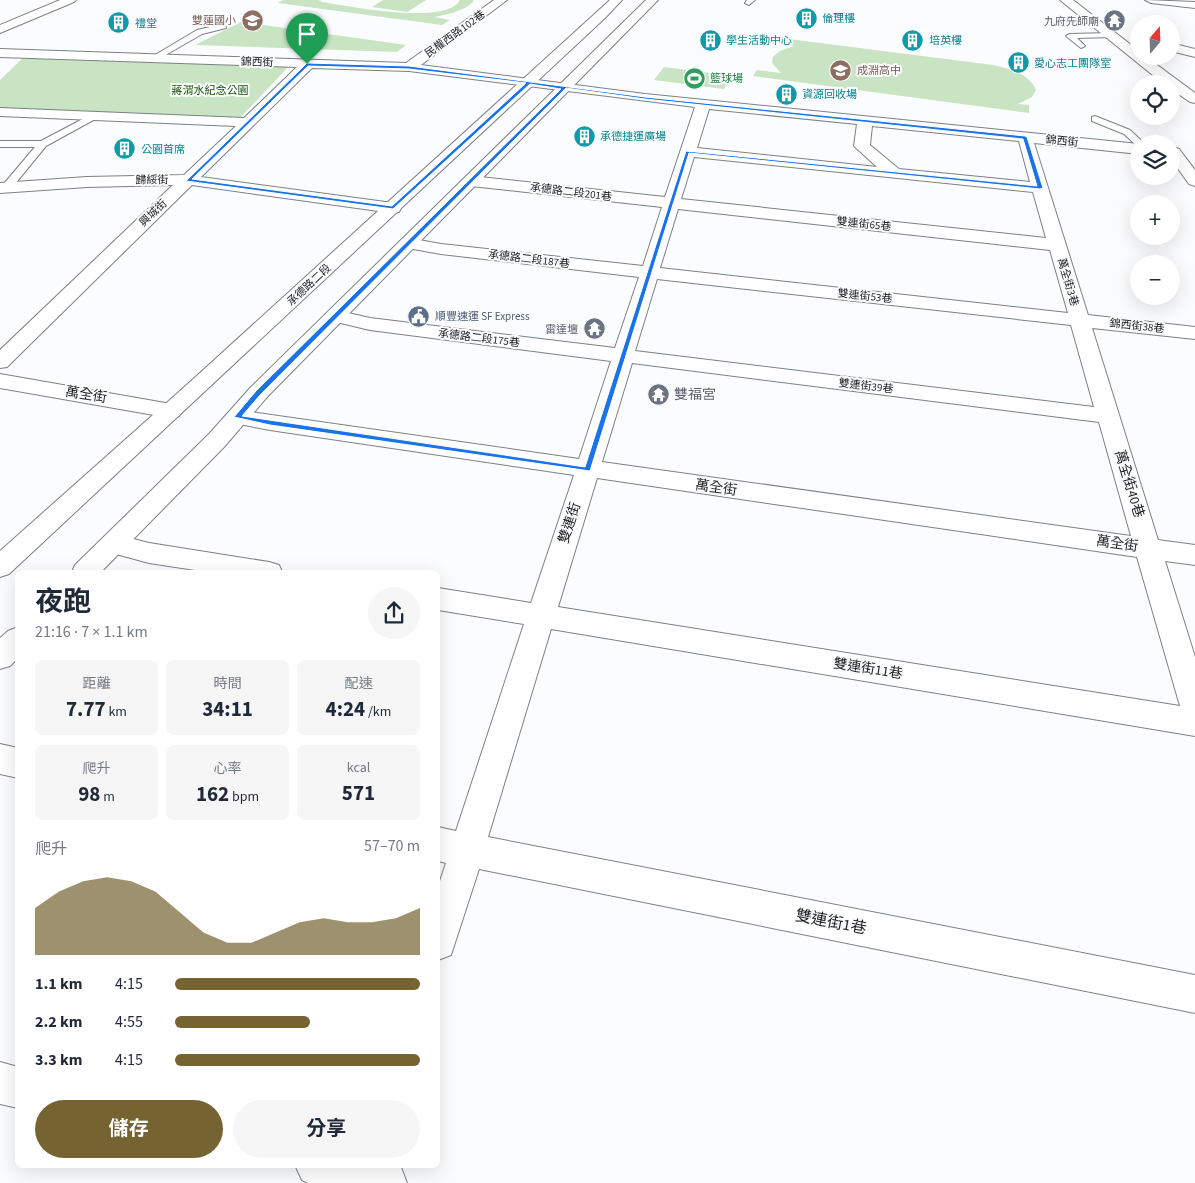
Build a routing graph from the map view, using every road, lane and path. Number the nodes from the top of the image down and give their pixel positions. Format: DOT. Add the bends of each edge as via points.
graph roads {
  1 [pos="70,0"];
  2 [pos="501,0"];
  3 [pos="616,0"];
  4 [pos="652,0"];
  5 [pos="1066,0"];
  6 [pos="1151,0"];
  7 [pos="1195,5"];
  8 [pos="221,22"];
  9 [pos="0,29"];
  10 [pos="1107,33"];
  11 [pos="1130,35"];
  12 [pos="1081,46"];
  13 [pos="1180,49"];
  14 [pos="1195,53"];
  15 [pos="154,58"];
  16 [pos="3,59"];
  17 [pos="307,64"];
  18 [pos="409,67"];
  19 [pos="1161,75"];
  20 [pos="529,82"];
  21 [pos="1180,82"];
  22 [pos="1195,87"];
  23 [pos="564,88"];
  24 [pos="1180,88"];
  25 [pos="1195,99"];
  26 [pos="703,104"];
  27 [pos="0,112"];
  28 [pos="94,116"];
  29 [pos="1095,119"];
  30 [pos="865,120"];
  31 [pos="247,122"];
  32 [pos="1130,135"];
  33 [pos="1025,137"];
  34 [pos="0,144"];
  35 [pos="43,144"];
  36 [pos="1130,148"];
  37 [pos="688,152"];
  38 [pos="1180,153"];
  39 [pos="1195,155"];
  40 [pos="1180,161"];
  41 [pos="894,173"];
  42 [pos="188,180"];
  43 [pos="471,180"];
  44 [pos="1195,181"];
  45 [pos="3,188"];
  46 [pos="1040,188"];
  47 [pos="672,203"];
  48 [pos="393,208"];
  49 [pos="408,243"];
  50 [pos="1057,245"];
  51 [pos="650,272"];
  52 [pos="334,316"];
  53 [pos="1080,320"];
  54 [pos="1195,332"];
  55 [pos="623,356"];
  56 [pos="0,362"];
  57 [pos="0,381"];
  58 [pos="171,411"];
  59 [pos="1108,416"];
  60 [pos="237,417"];
  61 [pos="587,470"];
  62 [pos="114,544"];
  63 [pos="1148,548"];
  64 [pos="1195,555"];
  65 [pos="0,567"];
  66 [pos="87,570"];
  67 [pos="256,570"];
  68 [pos="440,599"];
  69 [pos="541,616"];
  70 [pos="15,643"];
  71 [pos="0,657"];
  72 [pos="1195,706"];
  73 [pos="1195,722"];
  74 [pos="0,759"];
  75 [pos="15,762"];
  76 [pos="452,847"];
  77 [pos="440,928"];
  78 [pos="1195,994"];
  79 [pos="0,1083"];
  80 [pos="15,1087"];
  81 [pos="334,1168"];
  82 [pos="372,1175"];
  1 -- 9 [label="street"];
  2 -- 18 [label="street, 民權西路102巷"];
  3 -- 20 [label="street, 承德路二段"];
  4 -- 23 [label="street"];
  5 -- 10 [label="street"];
  6 -- 7 [label="street"];
  8 -- 15 [label="lane" via="223,26 200,32"];
  10 -- 11 [label="street"];
  10 -- 12 [label="lane" via="1070,36"];
  10 -- 19 [label="street"];
  13 -- 14 [label="street"];
  15 -- 16 [label="street, 錦西街" via="18,54"];
  15 -- 17 [label="street, 錦西街"];
  17 -- 18 [label="street, 錦西街"];
  17 -- 31 [label="street, 興城街"];
  18 -- 20 [label="street, 錦西街"];
  20 -- 23 [label="street, 錦西街"];
  20 -- 48 [label="street, 承德路二段"];
  21 -- 22 [label="street"];
  23 -- 26 [label="street, 錦西街"];
  23 -- 43 [label="street"];
  24 -- 25 [label="street"];
  26 -- 30 [label="street, 錦西街"];
  26 -- 37 [label="street, 雙連街"];
  27 -- 28 [label="street"];
  28 -- 31 [label="street"];
  28 -- 35 [label="lane"];
  29 -- 32 [label="lane"];
  30 -- 33 [label="street, 錦西街"];
  30 -- 41 [label="street" via="862,146"];
  31 -- 42 [label="street, 興城街"];
  33 -- 36 [label="street, 錦西街"];
  33 -- 46 [label="street, 萬全街3巷"];
  34 -- 35 [label="lane"];
  35 -- 45 [label="lane"];
  37 -- 41 [label="street"];
  37 -- 47 [label="street, 雙連街"];
  38 -- 39 [label="street"];
  40 -- 44 [label="street"];
  41 -- 46 [label="street"];
  42 -- 45 [label="street, 歸綏街"];
  42 -- 48 [label="street, 歸綏街"];
  42 -- 56 [label="street, 興城街"];
  43 -- 47 [label="street, 承德路二段201巷"];
  43 -- 49 [label="street"];
  46 -- 50 [label="street, 萬全街3巷"];
  47 -- 50 [label="street, 雙連街65巷"];
  47 -- 51 [label="street, 雙連街"];
  48 -- 58 [label="street, 承德路二段"];
  49 -- 51 [label="street, 承德路二段187巷"];
  49 -- 52 [label="street"];
  50 -- 53 [label="street, 萬全街3巷"];
  51 -- 53 [label="street, 雙連街53巷"];
  51 -- 55 [label="street, 雙連街"];
  52 -- 55 [label="street, 承德路二段175巷" via="370,324"];
  52 -- 60 [label="street"];
  53 -- 54 [label="street, 錦西街38巷"];
  53 -- 59 [label="street, 萬全街40巷"];
  55 -- 59 [label="street, 雙連街39巷"];
  55 -- 61 [label="street, 雙連街"];
  57 -- 58 [label="street, 萬全街"];
  58 -- 65 [label="street, 承德路二段"];
  59 -- 63 [label="street, 萬全街40巷"];
  60 -- 61 [label="street, 萬全街"];
  60 -- 62 [label="street"];
  61 -- 63 [label="street, 萬全街"];
  61 -- 69 [label="street, 雙連街"];
  62 -- 66 [label="street"];
  62 -- 67 [label="street" via="149,554"];
  63 -- 64 [label="street, 萬全街"];
  63 -- 72 [label="street, 萬全街40巷"];
  68 -- 69 [label="street, 雙連街11巷"];
  69 -- 73 [label="street, 雙連街11巷"];
  69 -- 76 [label="street, 雙連街"];
  70 -- 71 [label="street"];
  74 -- 75 [label="street"];
  76 -- 77 [label="street, 雙連街"];
  76 -- 78 [label="street, 雙連街1巷"];
  79 -- 80 [label="street"];
  81 -- 82 [label="street"];
}
